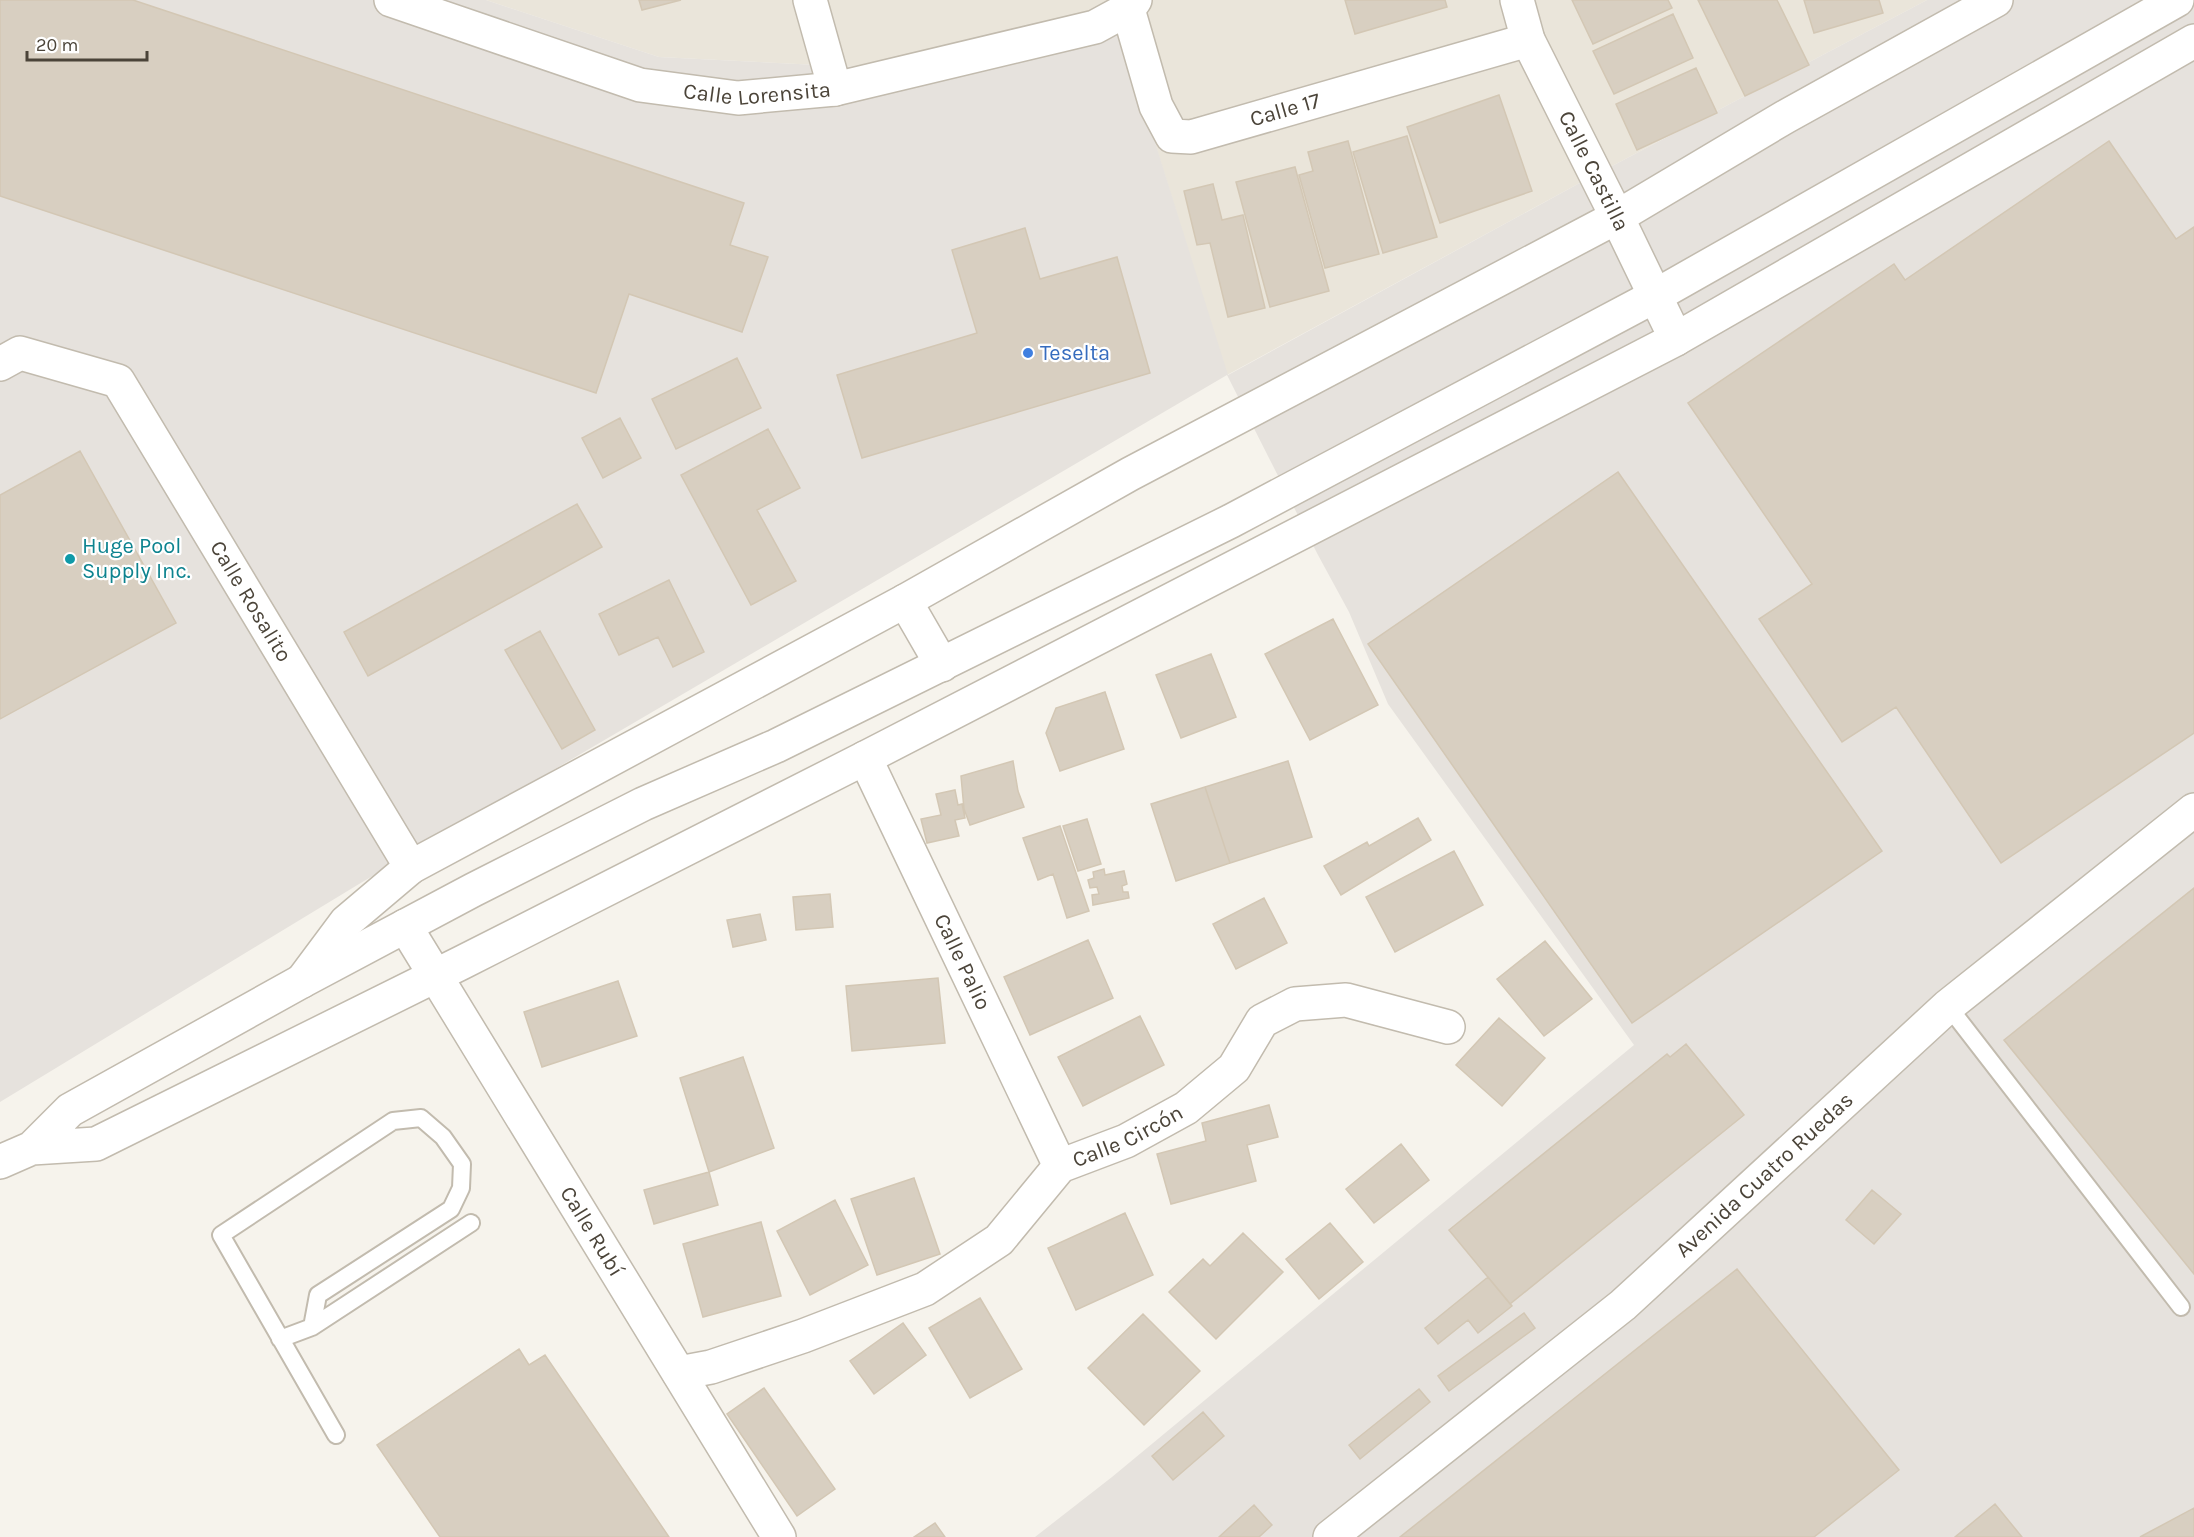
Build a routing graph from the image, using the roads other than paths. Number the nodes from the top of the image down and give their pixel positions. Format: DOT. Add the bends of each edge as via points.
graph roads {
  1 [pos="810,0"];
  2 [pos="1517,0"];
  3 [pos="1996,0"];
  4 [pos="2176,0"];
  5 [pos="409,3"];
  6 [pos="1131,5"];
  7 [pos="1528,39"];
  8 [pos="2194,41"];
  9 [pos="835,89"];
  10 [pos="1617,217"];
  11 [pos="1655,296"];
  12 [pos="1676,339"];
  13 [pos="0,364"];
  14 [pos="905,601"];
  15 [pos="942,664"];
  16 [pos="865,758"];
  17 [pos="2194,810"];
  18 [pos="411,867"];
  19 [pos="405,926"];
  20 [pos="435,976"];
  21 [pos="302,981"];
  22 [pos="1948,1006"];
  23 [pos="1448,1027"];
  24 [pos="32,1148"];
  25 [pos="0,1162"];
  26 [pos="1060,1166"];
  27 [pos="471,1223"];
  28 [pos="2181,1307"];
  29 [pos="312,1327"];
  30 [pos="280,1339"];
  31 [pos="679,1373"];
  32 [pos="336,1435"];
  33 [pos="779,1537"];
  34 [pos="1330,1537"];
  1 -- 9 [label="street"];
  2 -- 7 [label="street, Calle Castilla"];
  3 -- 10 [label="street" via="1785,117"];
  4 -- 11 [label="street"];
  5 -- 9 [label="street, Calle Lorensita" via="640,85 738,98"];
  6 -- 7 [label="street, Calle 17" via="1156,106 1172,136 1191,137"];
  6 -- 9 [label="street, Calle Lorensita" via="1095,27"];
  7 -- 10 [label="street, Calle Castilla"];
  8 -- 12 [label="street"];
  10 -- 11 [label="street, Calle Castilla"];
  10 -- 14 [label="street" via="1131,474"];
  11 -- 12 [label="street, Calle Castilla"];
  11 -- 15 [label="street" via="1231,521"];
  12 -- 16 [label="street"];
  13 -- 18 [label="street, Calle Rosalito" via="20,353 118,381"];
  14 -- 15 [label="street"];
  14 -- 18 [label="street"];
  15 -- 19 [label="street" via="776,746 643,804"];
  16 -- 20 [label="street"];
  16 -- 26 [label="street, Calle Palio"];
  17 -- 22 [label="street, Avenida Cuatro Ruedas"];
  18 -- 21 [label="street" via="346,922"];
  19 -- 20 [label="street, Calle Rubí"];
  19 -- 21 [label="street"];
  20 -- 24 [label="street" via="96,1144"];
  20 -- 31 [label="street, Calle Rubí"];
  21 -- 24 [label="street" via="70,1110"];
  22 -- 28 [label="lane"];
  22 -- 34 [label="street, Avenida Cuatro Ruedas" via="1623,1305"];
  23 -- 26 [label="street, Calle Circón" via="1347,1000 1295,1005 1262,1021 1234,1068 1186,1108 1126,1141"];
  24 -- 25 [label="street"];
  26 -- 31 [label="street, Calle Circón" via="999,1240 925,1289 803,1336 711,1367"];
  27 -- 29 [label="lane"];
  29 -- 30 [label="lane"];
  29 -- 30 [label="lane" via="318,1295 451,1209 461,1188 462,1164 443,1137 421,1118 393,1121 221,1235"];
  30 -- 32 [label="lane"];
  31 -- 33 [label="street, Calle Rubí"];
}
